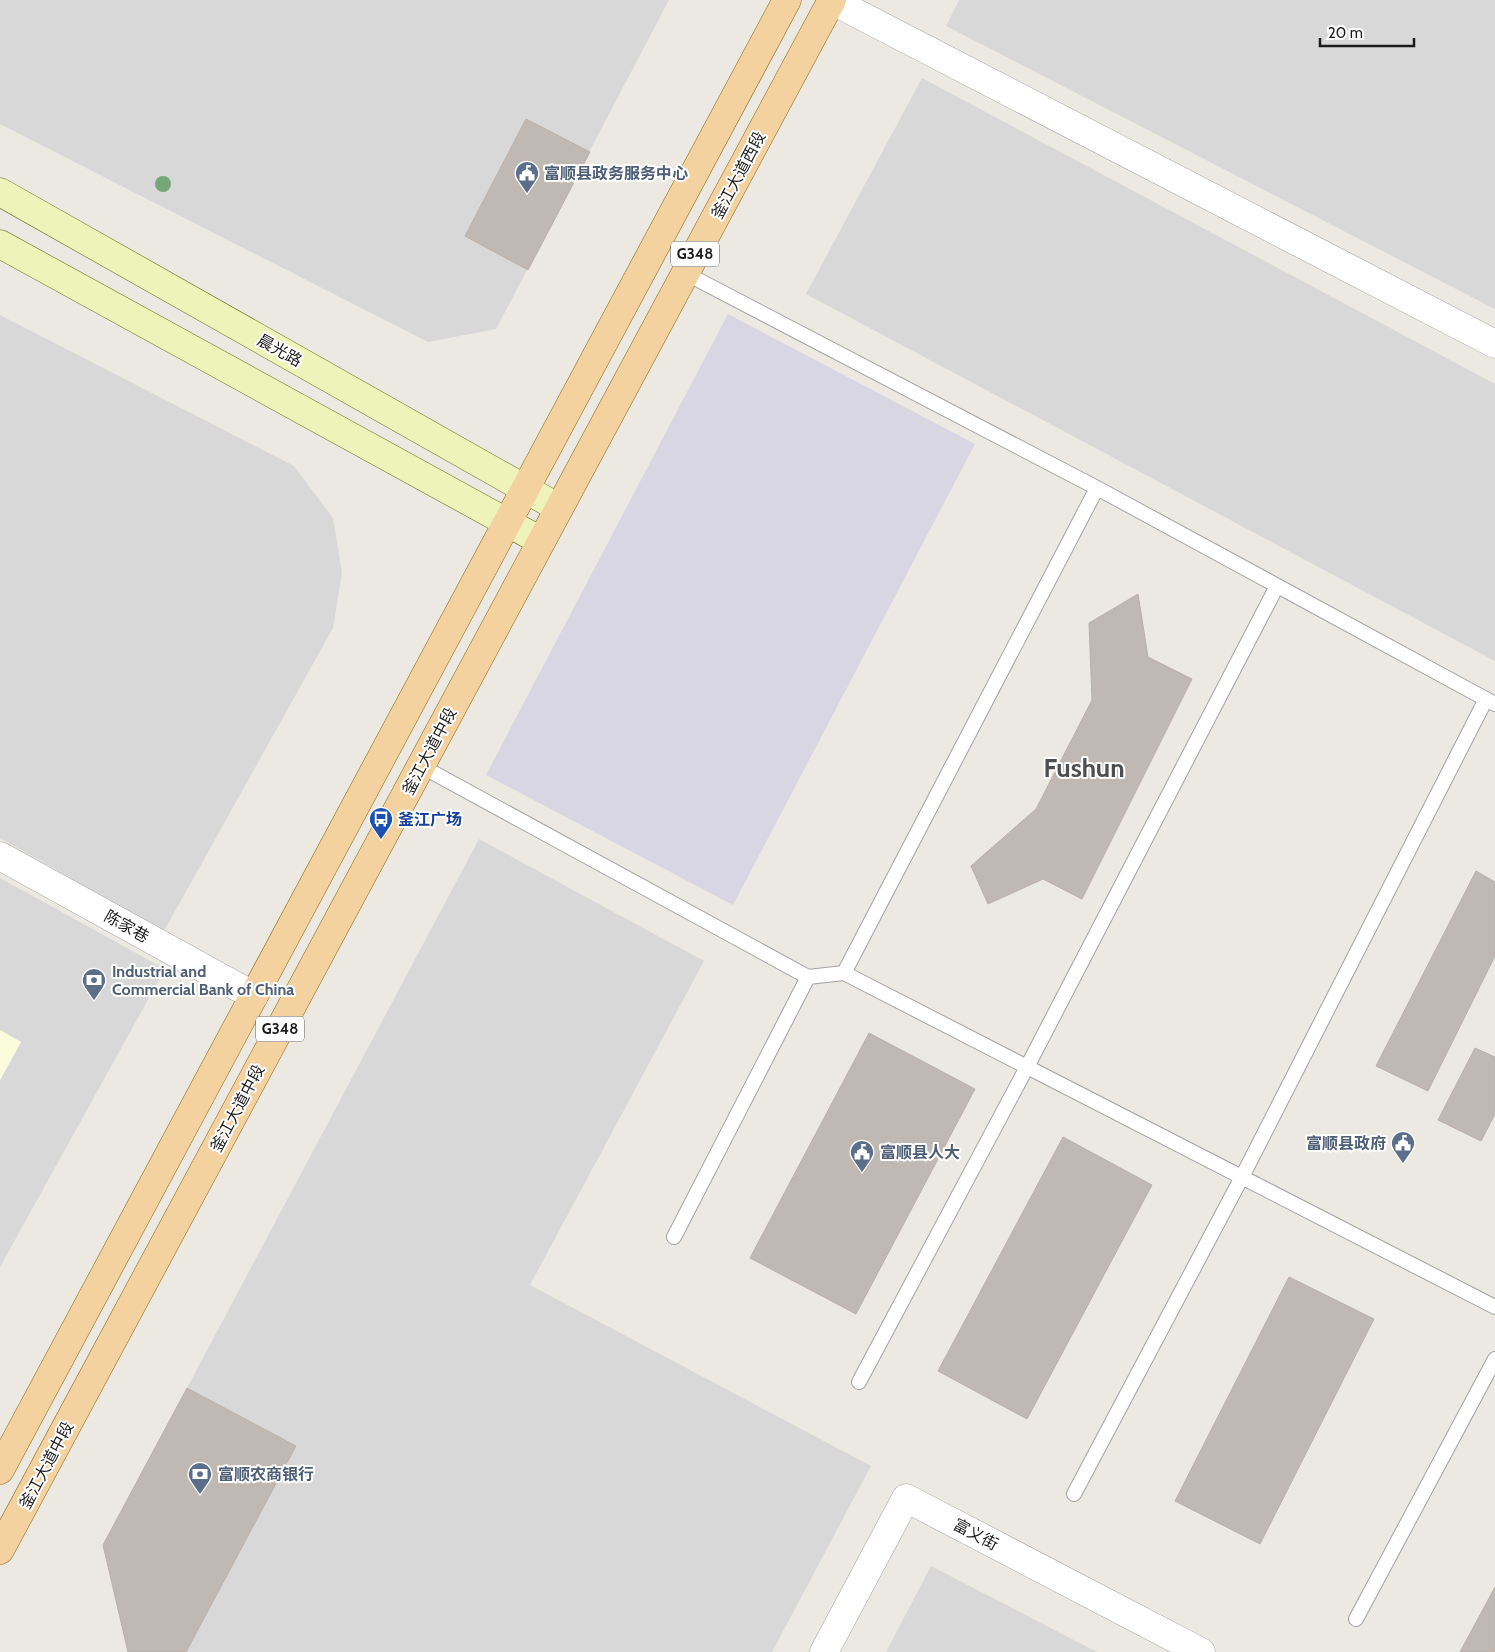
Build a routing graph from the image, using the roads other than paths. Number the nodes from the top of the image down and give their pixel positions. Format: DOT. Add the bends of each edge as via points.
graph roads {
  1 [pos="787,0"];
  2 [pos="832,0"];
  3 [pos="0,192"];
  4 [pos="0,244"];
  5 [pos="685,273"];
  6 [pos="1495,344"];
  7 [pos="525,488"];
  8 [pos="1097,488"];
  9 [pos="559,508"];
  10 [pos="507,523"];
  11 [pos="541,541"];
  12 [pos="1277,586"];
  13 [pos="1491,702"];
  14 [pos="421,766"];
  15 [pos="0,856"];
  16 [pos="844,973"];
  17 [pos="808,977"];
  18 [pos="254,996"];
  19 [pos="1027,1067"];
  20 [pos="1242,1178"];
  21 [pos="674,1237"];
  22 [pos="1495,1307"];
  23 [pos="1495,1359"];
  24 [pos="859,1382"];
  25 [pos="0,1470"];
  26 [pos="1074,1494"];
  27 [pos="0,1550"];
  28 [pos="1356,1619"];
  29 [pos="824,1652"];
  30 [pos="1201,1652"];
  1 -- 7 [label="main road, G348"];
  2 -- 5 [label="main road, 釜江大道西段 / G348"];
  2 -- 6 [label="street"];
  3 -- 7 [label="main road, 晨光路"];
  4 -- 10 [label="main road"];
  5 -- 8 [label="lane"];
  5 -- 9 [label="main road, 釜江大道西段 / G348"];
  7 -- 9 [label="main road, 晨光路"];
  7 -- 10 [label="main road, G348"];
  8 -- 12 [label="lane"];
  8 -- 16 [label="lane"];
  9 -- 11 [label="main road, 釜江大道中段 / G348"];
  10 -- 11 [label="main road"];
  10 -- 18 [label="main road, G348"];
  11 -- 14 [label="main road, 釜江大道中段 / G348"];
  12 -- 13 [label="lane"];
  12 -- 19 [label="lane"];
  13 -- 20 [label="lane"];
  14 -- 17 [label="lane"];
  14 -- 27 [label="main road, 釜江大道中段 / G348"];
  15 -- 18 [label="street, 陈家巷"];
  16 -- 17 [label="lane"];
  16 -- 19 [label="lane"];
  17 -- 21 [label="lane"];
  18 -- 25 [label="main road, G348"];
  19 -- 20 [label="lane"];
  19 -- 24 [label="lane"];
  20 -- 22 [label="lane"];
  20 -- 26 [label="lane"];
  23 -- 28 [label="lane"];
  29 -- 30 [label="street, 富义街" via="906,1498"];
}
